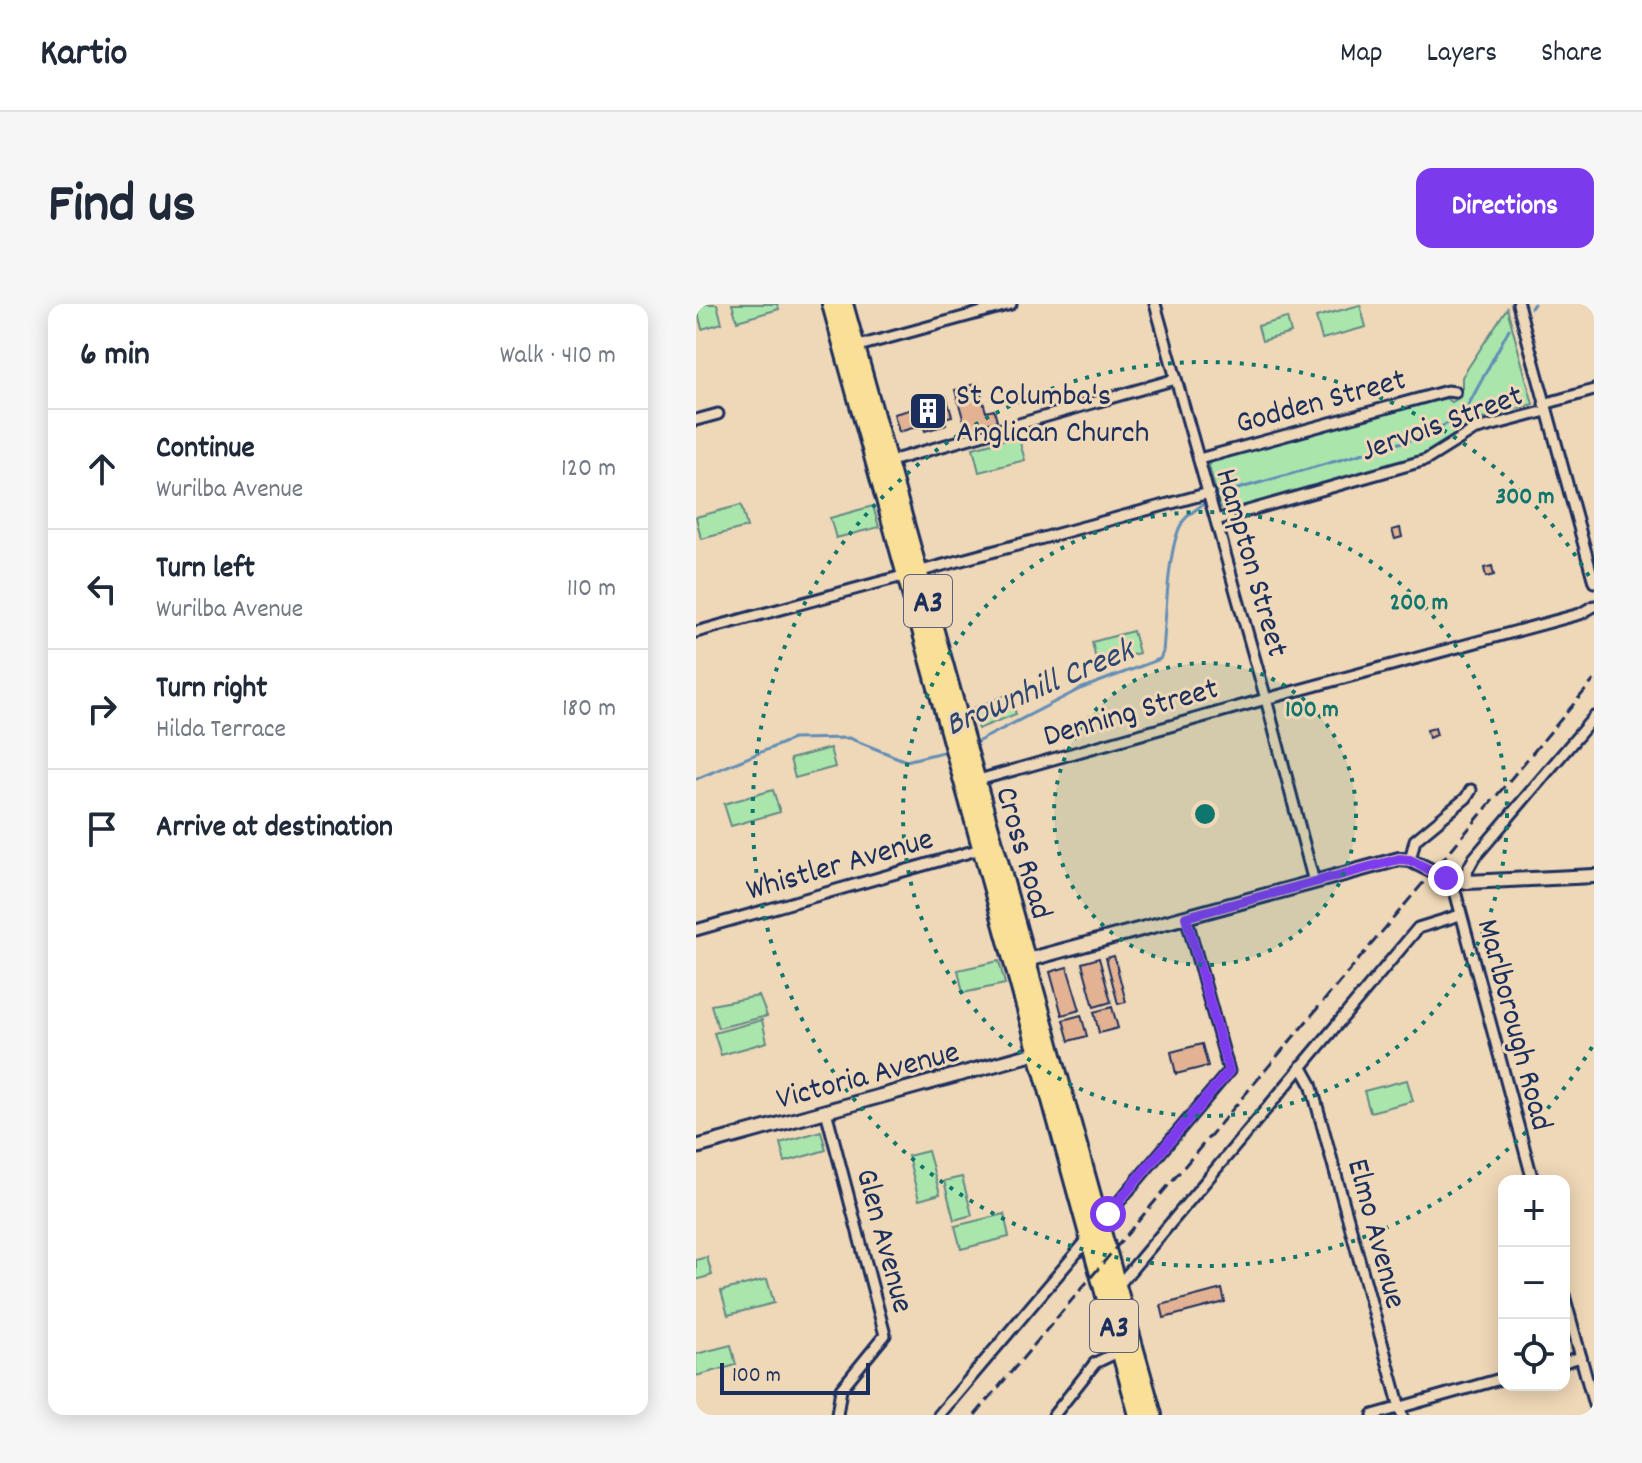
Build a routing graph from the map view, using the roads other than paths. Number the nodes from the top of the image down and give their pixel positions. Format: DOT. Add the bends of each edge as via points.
graph roads {
  1 [pos="831,304"];
  2 [pos="844,304"];
  3 [pos="1011,304"];
  4 [pos="1155,304"];
  5 [pos="1518,304"];
  6 [pos="850,349"];
  7 [pos="1176,379"];
  8 [pos="1594,390"];
  9 [pos="1455,392"];
  10 [pos="1545,407"];
  11 [pos="718,414"];
  12 [pos="696,420"];
  13 [pos="1199,459"];
  14 [pos="883,464"];
  15 [pos="1210,498"];
  16 [pos="1216,520"];
  17 [pos="913,574"];
  18 [pos="1594,582"];
  19 [pos="1592,608"];
  20 [pos="696,632"];
  21 [pos="1266,699"];
  22 [pos="1594,717"];
  23 [pos="970,783"];
  24 [pos="1471,790"];
  25 [pos="989,847"];
  26 [pos="1410,860"];
  27 [pos="1594,876"];
  28 [pos="1452,880"];
  29 [pos="1314,882"];
  30 [pos="1468,882"];
  31 [pos="1460,915"];
  32 [pos="1186,917"];
  33 [pos="696,930"];
  34 [pos="1020,962"];
  35 [pos="1044,1051"];
  36 [pos="1301,1066"];
  37 [pos="826,1111"];
  38 [pos="696,1147"];
  39 [pos="1531,1175"];
  40 [pos="1098,1218"];
  41 [pos="1089,1238"];
  42 [pos="1117,1287"];
  43 [pos="1570,1317"];
  44 [pos="1120,1351"];
  45 [pos="1581,1357"];
  46 [pos="1570,1360"];
  47 [pos="1498,1380"];
  48 [pos="1593,1400"];
  49 [pos="1401,1411"];
  50 [pos="837,1415"];
  51 [pos="939,1415"];
  52 [pos="1054,1415"];
  53 [pos="1138,1415"];
  54 [pos="1153,1415"];
  55 [pos="1373,1415"];
  1 -- 6 [label="highway, Cross Road / A3"];
  2 -- 6 [label="highway, Cross Road / A3"];
  3 -- 6 [label="street"];
  4 -- 7 [label="street, Hampton Street"];
  5 -- 10 [label="street"];
  6 -- 14 [label="highway, Cross Road / A3"];
  7 -- 13 [label="street, Hampton Street"];
  7 -- 14 [label="street"];
  8 -- 10 [label="street, Jervois Street"];
  9 -- 13 [label="street, Godden Street"];
  10 -- 16 [label="street, Jervois Street" via="1474,430 1426,460"];
  10 -- 18 [label="street"];
  11 -- 12 [label="street"];
  13 -- 15 [label="street, Hampton Street"];
  14 -- 17 [label="highway, Cross Road / A3"];
  15 -- 16 [label="street, Hampton Street"];
  15 -- 17 [label="street"];
  16 -- 21 [label="street, Hampton Street"];
  17 -- 20 [label="street"];
  17 -- 23 [label="highway, Cross Road / A3"];
  19 -- 21 [label="street, Denning Street"];
  21 -- 23 [label="street, Denning Street"];
  21 -- 29 [label="street, Hampton Street"];
  22 -- 30 [label="street" via="1474,858"];
  23 -- 25 [label="highway, Cross Road / A3"];
  24 -- 26 [label="street" via="1415,840"];
  25 -- 33 [label="street, Whistler Avenue"];
  25 -- 34 [label="highway, Cross Road / A3"];
  26 -- 28 [label="street"];
  26 -- 29 [label="street"];
  27 -- 30 [label="street"];
  28 -- 30 [label="street"];
  28 -- 31 [label="street, Marlborough Road"];
  29 -- 32 [label="street"];
  31 -- 36 [label="street" via="1418,928"];
  31 -- 39 [label="street, Marlborough Road"];
  32 -- 34 [label="street"];
  32 -- 40 [label="street" via="1229,1071 1112,1210"];
  34 -- 35 [label="highway, Cross Road / A3"];
  35 -- 37 [label="street, Victoria Avenue"];
  35 -- 40 [label="highway, Cross Road / A3"];
  35 -- 41 [label="highway, Cross Road / A3"];
  36 -- 42 [label="street"];
  36 -- 49 [label="street, Elmo Avenue" via="1311,1084"];
  37 -- 38 [label="street, Victoria Avenue"];
  37 -- 50 [label="street, Glen Avenue" via="885,1335 841,1389"];
  40 -- 42 [label="highway, Cross Road / A3"];
  41 -- 44 [label="highway, Cross Road / A3"];
  41 -- 51 [label="street"];
  42 -- 54 [label="highway, Cross Road / A3"];
  43 -- 45 [label="street"];
  44 -- 52 [label="street" via="1095,1363"];
  44 -- 53 [label="highway, Cross Road / A3"];
  45 -- 46 [label="street"];
  45 -- 48 [label="street"];
  47 -- 49 [label="street"];
  49 -- 55 [label="street"];
}
